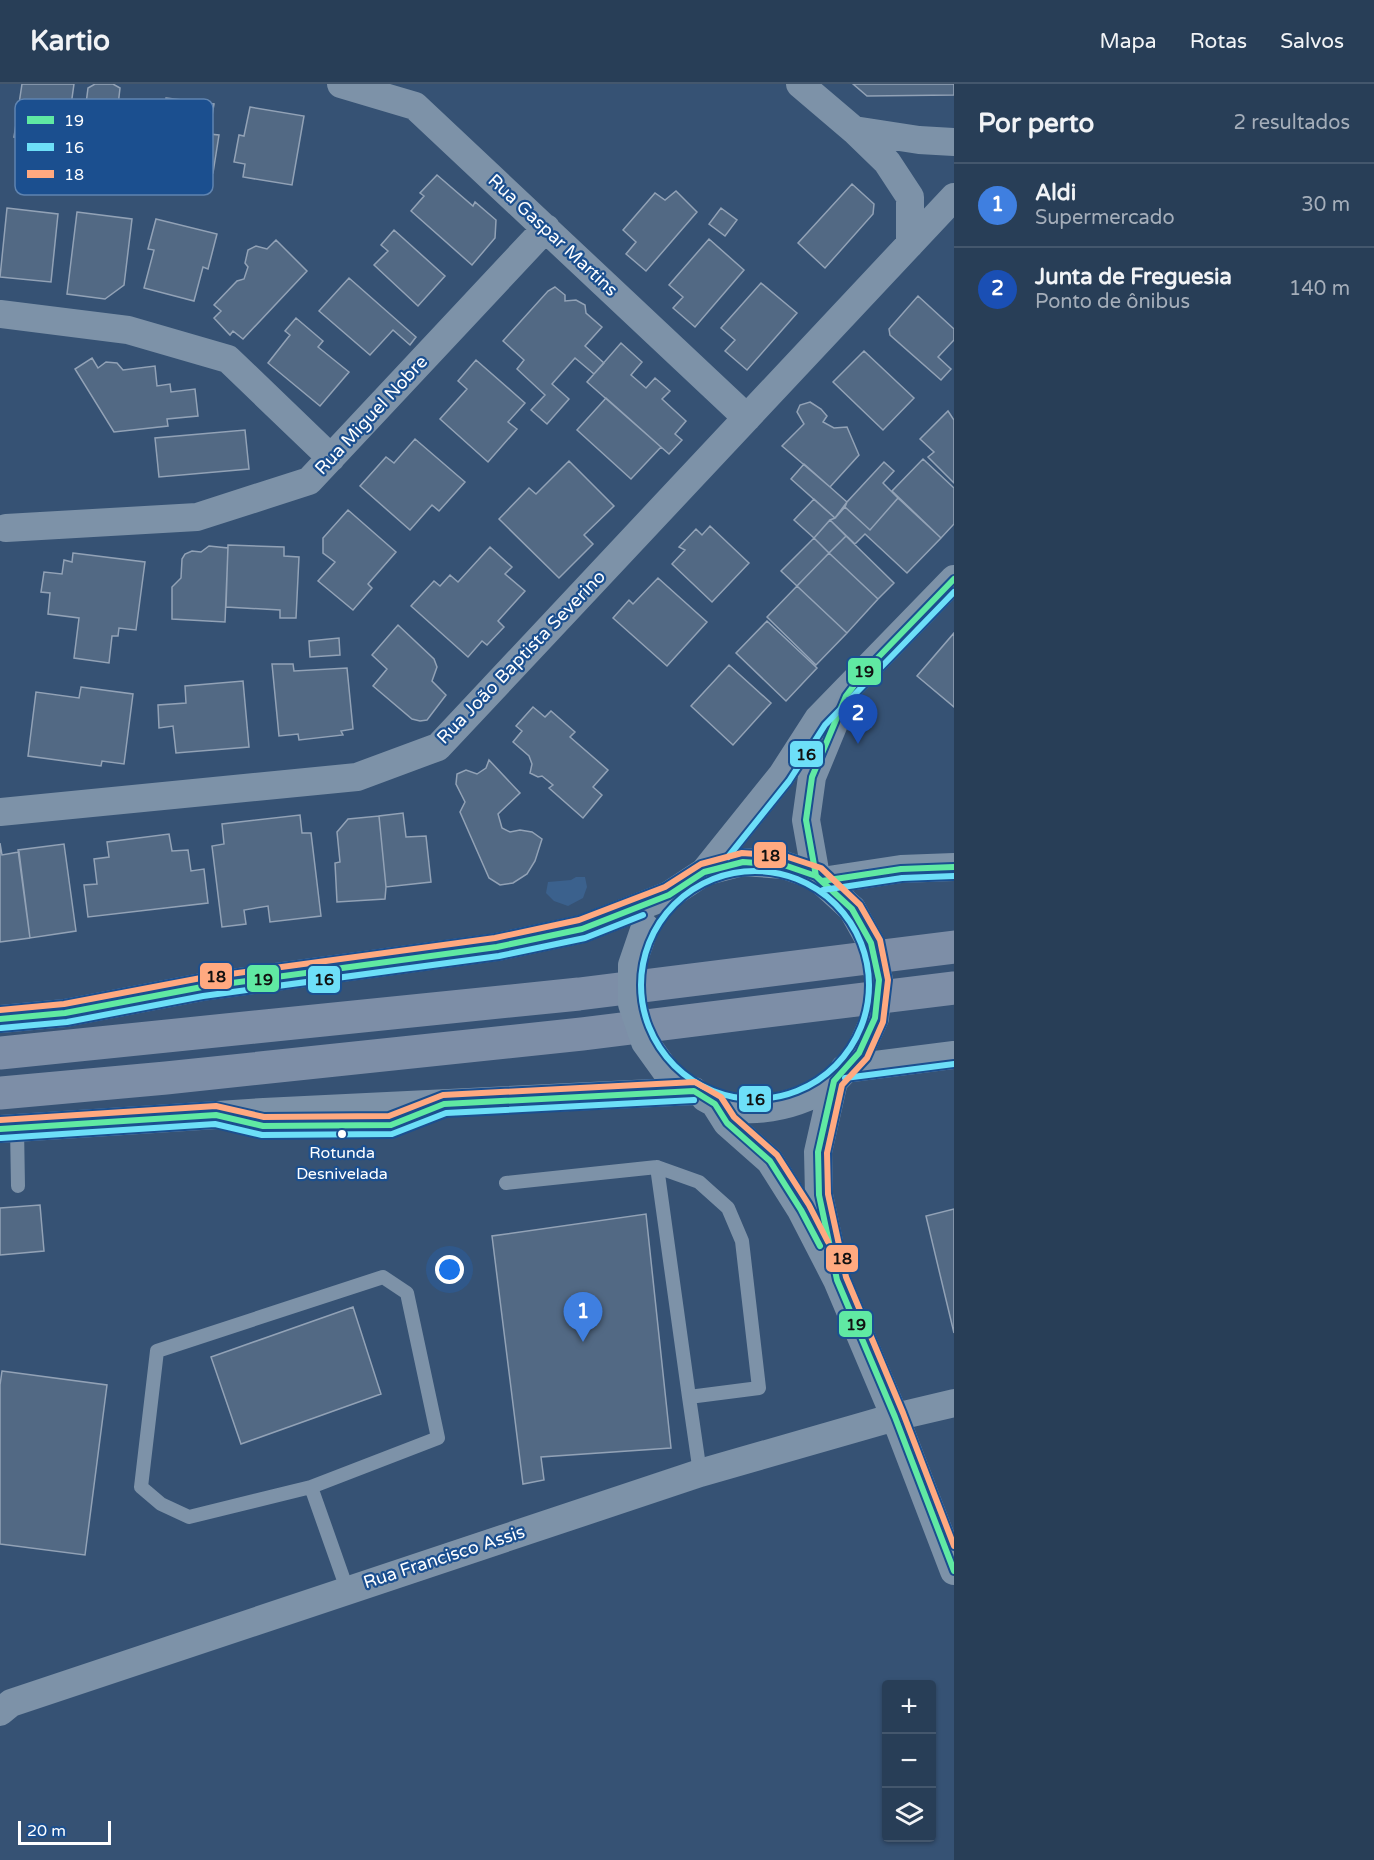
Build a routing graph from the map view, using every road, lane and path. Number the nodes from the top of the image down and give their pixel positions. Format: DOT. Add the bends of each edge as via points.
graph roads {
  1 [pos="341,84"];
  2 [pos="800,84"];
  3 [pos="854,130"];
  4 [pos="954,142"];
  5 [pos="954,197"];
  6 [pos="546,228"];
  7 [pos="910,244"];
  8 [pos="0,314"];
  9 [pos="747,418"];
  10 [pos="331,458"];
  11 [pos="6,528"];
  12 [pos="954,579"];
  13 [pos="864,672"];
  14 [pos="0,812"];
  15 [pos="954,867"];
  16 [pos="704,872"];
  17 [pos="819,879"];
  18 [pos="669,895"];
  19 [pos="954,947"];
  20 [pos="954,988"];
  21 [pos="0,1019"];
  22 [pos="0,1053"];
  23 [pos="954,1055"];
  24 [pos="846,1068"];
  25 [pos="0,1093"];
  26 [pos="705,1098"];
  27 [pos="8,1129"];
  28 [pos="657,1167"];
  29 [pos="506,1183"];
  30 [pos="18,1186"];
  31 [pos="837,1280"];
  32 [pos="689,1397"];
  33 [pos="954,1402"];
  34 [pos="895,1417"];
  35 [pos="700,1473"];
  36 [pos="311,1487"];
  37 [pos="954,1571"];
  38 [pos="347,1589"];
  39 [pos="0,1712"];
  1 -- 6 [label="street, Rua Gaspar Martins" via="416,106"];
  2 -- 3 [label="street"];
  3 -- 4 [label="street"];
  3 -- 7 [label="street" via="887,162 910,197"];
  5 -- 7 [label="street, Rua João Baptista Severino"];
  6 -- 9 [label="street, Rua Gaspar Martins"];
  6 -- 10 [label="street, Rua Miguel Nobre"];
  7 -- 9 [label="street, Rua João Baptista Severino"];
  8 -- 10 [label="street" via="128,330 228,359"];
  9 -- 14 [label="street, Rua João Baptista Severino" via="438,747 357,777"];
  10 -- 11 [label="street, Rua Miguel Nobre" via="309,481 197,517"];
  12 -- 13 [label="street"];
  13 -- 16 [label="street" via="818,719 782,774"];
  13 -- 17 [label="street" via="846,696 812,777 806,820"];
  15 -- 17 [label="street"];
  16 -- 17 [label="street" via="743,862 784,865"];
  16 -- 18 [label="street"];
  17 -- 24 [label="street, bridge" via="852,909 871,943 879,980 874,1018"];
  18 -- 21 [label="street" via="582,929 496,947 202,987 65,1013"];
  18 -- 26 [label="street, bridge" via="645,927 632,965 632,1004 645,1042 668,1074"];
  19 -- 22 [label="main road" via="579,994"];
  20 -- 25 [label="main road" via="570,1035"];
  23 -- 24 [label="street"];
  24 -- 26 [label="street" via="804,1099 770,1108 735,1108"];
  24 -- 31 [label="street" via="818,1152 819,1195"];
  26 -- 27 [label="street" via="444,1104"];
  26 -- 31 [label="street" via="770,1161"];
  27 -- 30 [label="lane"];
  28 -- 29 [label="lane"];
  28 -- 32 [label="lane"];
  28 -- 32 [label="lane" via="699,1182 728,1208 742,1240 759,1388"];
  31 -- 34 [label="street"];
  32 -- 35 [label="lane"];
  33 -- 34 [label="street, Rua Francisco Assis"];
  34 -- 35 [label="street, Rua Francisco Assis"];
  34 -- 37 [label="street"];
  35 -- 38 [label="street, Rua Francisco Assis"];
  36 -- 36 [label="lane" via="438,1438 407,1293 383,1277 157,1351 141,1487 161,1504 189,1517"];
  36 -- 38 [label="lane"];
  38 -- 39 [label="street, Rua Francisco Assis" via="11,1703"];
}
